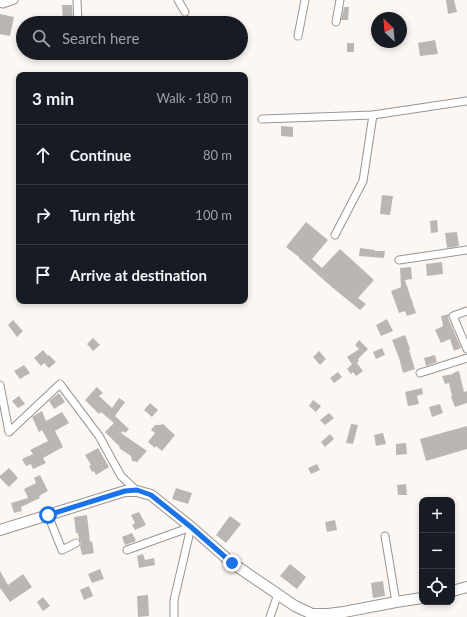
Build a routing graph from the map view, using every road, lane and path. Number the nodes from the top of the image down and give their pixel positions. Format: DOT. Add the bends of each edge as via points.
graph roads {
  1 [pos="14,0"];
  2 [pos="77,0"];
  3 [pos="178,0"];
  4 [pos="305,0"];
  5 [pos="340,0"];
  6 [pos="0,3"];
  7 [pos="185,12"];
  8 [pos="78,16"];
  9 [pos="336,22"];
  10 [pos="298,36"];
  11 [pos="467,101"];
  12 [pos="373,115"];
  13 [pos="262,120"];
  14 [pos="335,235"];
  15 [pos="467,250"];
  16 [pos="399,260"];
  17 [pos="467,311"];
  18 [pos="467,349"];
  19 [pos="467,358"];
  20 [pos="420,373"];
  21 [pos="0,385"];
  22 [pos="137,490"];
  23 [pos="48,515"];
  24 [pos="191,527"];
  25 [pos="0,530"];
  26 [pos="385,536"];
  27 [pos="76,543"];
  28 [pos="127,550"];
  29 [pos="467,587"];
  30 [pos="455,590"];
  31 [pos="278,594"];
  32 [pos="419,598"];
  33 [pos="396,602"];
  34 [pos="174,617"];
  35 [pos="270,617"];
  1 -- 6 [label="street"];
  2 -- 8 [label="street"];
  3 -- 7 [label="street"];
  4 -- 10 [label="street"];
  5 -- 9 [label="street"];
  11 -- 12 [label="street"];
  12 -- 13 [label="street"];
  12 -- 14 [label="street" via="363,181"];
  15 -- 16 [label="street"];
  17 -- 18 [label="street" via="453,316"];
  19 -- 20 [label="street"];
  21 -- 22 [label="street" via="9,432 60,384 99,436 121,476"];
  22 -- 23 [label="street" via="125,491"];
  22 -- 24 [label="street" via="151,495"];
  23 -- 25 [label="street"];
  23 -- 27 [label="street" via="62,550"];
  24 -- 28 [label="street"];
  24 -- 31 [label="street" via="232,563"];
  24 -- 34 [label="street" via="174,600"];
  26 -- 33 [label="street"];
  29 -- 30 [label="street"];
  31 -- 33 [label="street" via="312,614 344,612"];
  31 -- 35 [label="street"];
  32 -- 33 [label="street"];
}
